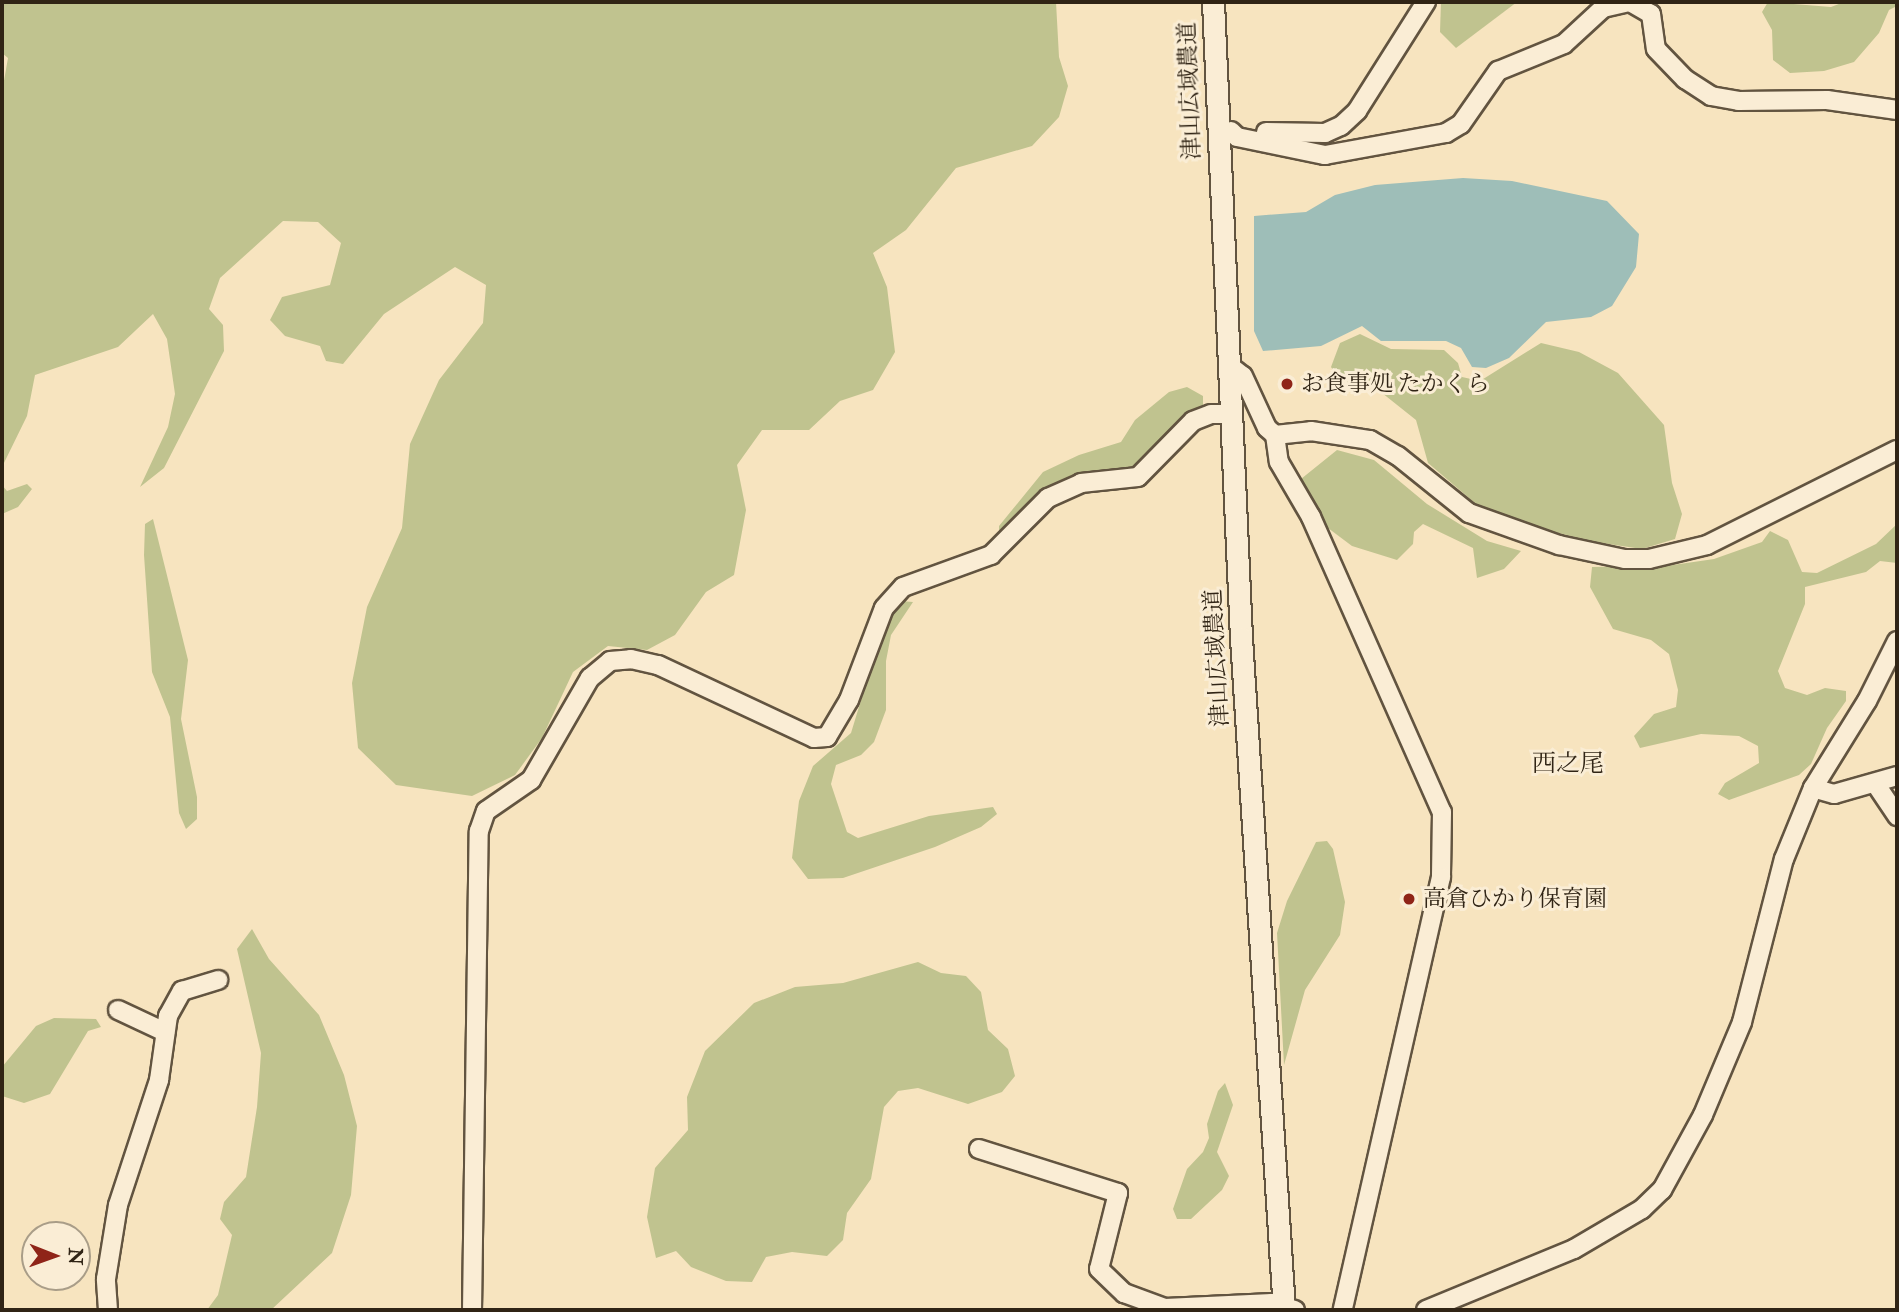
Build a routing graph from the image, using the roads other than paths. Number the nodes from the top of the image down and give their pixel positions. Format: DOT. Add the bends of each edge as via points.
graph roads {
  1 [pos="1213,2"];
  2 [pos="1426,2"];
  3 [pos="1897,110"];
  4 [pos="1224,132"];
  5 [pos="1230,366"];
  6 [pos="1231,414"];
  7 [pos="1275,435"];
  8 [pos="1897,450"];
  9 [pos="1897,641"];
  10 [pos="1897,776"];
  11 [pos="1875,783"];
  12 [pos="1812,788"];
  13 [pos="1897,816"];
  14 [pos="218,980"];
  15 [pos="118,1010"];
  16 [pos="165,1032"];
  17 [pos="979,1149"];
  18 [pos="1288,1309"];
  19 [pos="108,1310"];
  20 [pos="472,1310"];
  21 [pos="1343,1310"];
  22 [pos="1426,1310"];
  1 -- 4 [label="street, 津山広域農道"];
  2 -- 4 [label="street" via="1357,111 1341,127 1325,133"];
  3 -- 4 [label="street" via="1826,100 1739,102 1711,96 1685,79 1656,49 1651,15 1630,2 1603,8 1564,44 1498,71 1461,124 1446,133 1325,155"];
  4 -- 5 [label="street, 津山広域農道"];
  5 -- 6 [label="street, 津山広域農道"];
  5 -- 7 [label="street" via="1243,376 1267,429"];
  6 -- 18 [label="street, 津山広域農道"];
  6 -- 20 [label="street" via="1211,414 1193,421 1138,477 1081,483 1056,493 991,555 902,587 884,608 849,700 827,737 814,738 657,665 631,659 610,662 590,678 531,780 486,811 479,831"];
  7 -- 8 [label="street" via="1311,431 1370,440 1398,456 1469,513 1537,539 1625,559 1648,559 1707,545"];
  7 -- 21 [label="street" via="1279,462 1311,517 1442,812 1441,877"];
  9 -- 12 [label="street" via="1867,701"];
  10 -- 11 [label="street"];
  11 -- 12 [label="street" via="1834,794"];
  11 -- 13 [label="street"];
  12 -- 22 [label="street" via="1784,859 1742,1022 1703,1115 1662,1190 1642,1209 1574,1249"];
  14 -- 16 [label="street" via="182,991"];
  15 -- 16 [label="street"];
  16 -- 19 [label="street" via="159,1080 118,1205 106,1279"];
  17 -- 18 [label="street" via="1118,1193 1099,1269 1124,1293 1165,1308"];
}
